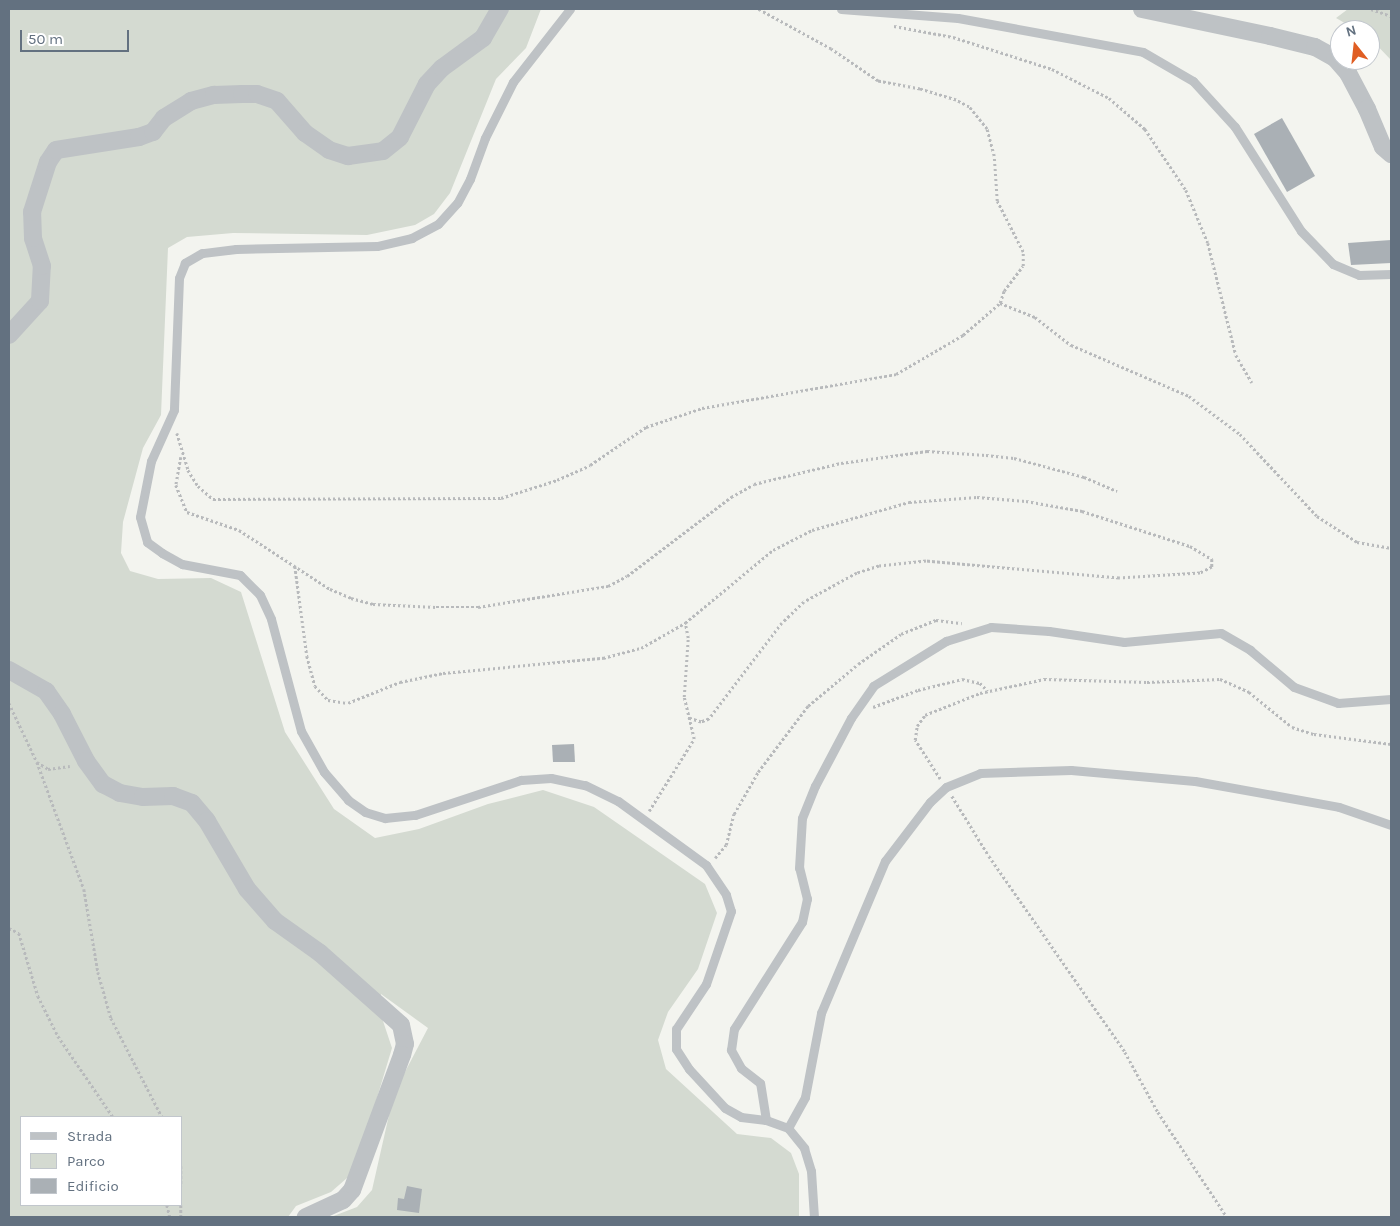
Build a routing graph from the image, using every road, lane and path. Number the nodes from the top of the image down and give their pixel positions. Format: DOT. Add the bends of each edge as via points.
graph roads {
  1 [pos="500,9"];
  2 [pos="570,9"];
  3 [pos="758,9"];
  4 [pos="841,9"];
  5 [pos="1142,9"];
  6 [pos="1371,9"];
  7 [pos="1391,16"];
  8 [pos="892,26"];
  9 [pos="1391,154"];
  10 [pos="1391,274"];
  11 [pos="1000,302"];
  12 [pos="9,335"];
  13 [pos="1252,383"];
  14 [pos="174,410"];
  15 [pos="182,455"];
  16 [pos="1117,491"];
  17 [pos="1391,548"];
  18 [pos="295,566"];
  19 [pos="684,623"];
  20 [pos="964,623"];
  21 [pos="9,670"];
  22 [pos="988,691"];
  23 [pos="1391,700"];
  24 [pos="9,703"];
  25 [pos="689,718"];
  26 [pos="851,718"];
  27 [pos="1391,744"];
  28 [pos="86,761"];
  29 [pos="37,762"];
  30 [pos="946,787"];
  31 [pos="639,817"];
  32 [pos="1391,825"];
  33 [pos="706,865"];
  34 [pos="9,928"];
  35 [pos="112,1116"];
  36 [pos="161,1116"];
  37 [pos="766,1120"];
  38 [pos="788,1128"];
  39 [pos="306,1217"];
  40 [pos="814,1217"];
  41 [pos="1227,1217"];
  1 -- 12 [label="street" via="483,38 442,68 427,84 400,137 383,151 348,156 329,150 305,133 277,101 257,94 214,95 191,101 164,118 153,132 56,150 48,162 32,212 33,238 42,266 40,301"];
  2 -- 14 [label="lane" via="512,82 485,138 470,179 457,203 438,224 412,238 377,246 236,249 202,253 185,263 179,278"];
  3 -- 11 [label="path" via="831,49 878,81 956,100 979,117 992,142 997,201 1023,252 1023,266 1004,291"];
  4 -- 10 [label="lane" via="958,18 1143,52 1193,81 1229,120 1301,231 1333,264 1359,275"];
  5 -- 9 [label="street" via="1288,40 1315,47 1335,58 1348,73 1382,147"];
  6 -- 7 [label="path"];
  8 -- 13 [label="path" via="953,37 1052,69 1109,98 1145,129 1186,190 1208,242 1236,355"];
  11 -- 15 [label="path" via="963,335 896,374 702,408 646,427 590,465 557,480 501,498 370,501 212,499 198,486"];
  11 -- 17 [label="path" via="1035,318 1071,345 1189,396 1240,434 1318,516 1357,542"];
  14 -- 15 [label="path"];
  14 -- 31 [label="lane" via="151,461 140,517 147,542 182,564 240,576 260,595 271,619 301,731 324,772 348,800 365,812 385,818 415,815 521,780 551,778 585,785 618,801"];
  15 -- 18 [label="path" via="176,485 187,512 239,530"];
  16 -- 18 [label="path" via="1084,477 1014,458 927,451 841,464 754,484 731,497 627,576 608,586 478,607 373,604 330,589"];
  18 -- 19 [label="path" via="306,656 315,686 322,696 335,702 348,703 400,682 443,673 617,656 640,648"];
  19 -- 25 [label="path" via="688,638 684,697"];
  19 -- 25 [label="path" via="746,569 773,550 812,530 900,504 940,498 977,496 1026,500 1082,511 1190,546 1208,554 1213,563 1209,570 1200,573 1119,578 950,562 879,566 828,586 804,602 782,623 709,719 700,722"];
  20 -- 33 [label="path" via="936,620 901,634 858,664 808,706 758,772 734,814 726,845"];
  21 -- 28 [label="street" via="46,691"];
  22 -- 26 [label="path" via="980,683 962,680 918,690"];
  22 -- 27 [label="path" via="1044,679 1147,682 1220,679 1249,692 1292,727 1314,734"];
  22 -- 30 [label="path" via="925,714 917,726 915,740 928,765"];
  23 -- 26 [label="lane" via="1338,703 1294,687 1250,650 1221,634 1124,642 1049,631 991,627 946,641 873,686"];
  24 -- 29 [label="path"];
  25 -- 31 [label="path" via="694,739 648,812"];
  26 -- 37 [label="lane" via="802,818 799,868 807,899 802,922 734,1029 731,1050 741,1068 760,1083"];
  28 -- 29 [label="path" via="48,769"];
  28 -- 39 [label="street" via="104,784 120,793 143,797 173,796 192,803 208,821 247,889 275,921 320,953 401,1025 405,1044 402,1055 352,1190 343,1200"];
  29 -- 36 [label="path" via="84,889 98,972 111,1018"];
  30 -- 32 [label="lane" via="980,773 1071,770 1205,783 1339,807"];
  30 -- 38 [label="lane" via="930,802 885,861 821,1013 805,1097"];
  30 -- 41 [label="path" via="989,856 1125,1052 1158,1112"];
  31 -- 33 [label="lane"];
  33 -- 37 [label="lane" via="726,895 731,911 706,984 676,1029 676,1049 689,1070 725,1108 741,1117"];
  34 -- 35 [label="path" via="19,933 38,996 58,1036"];
  37 -- 38 [label="lane"];
  38 -- 40 [label="lane" via="804,1148 811,1171"];
}
